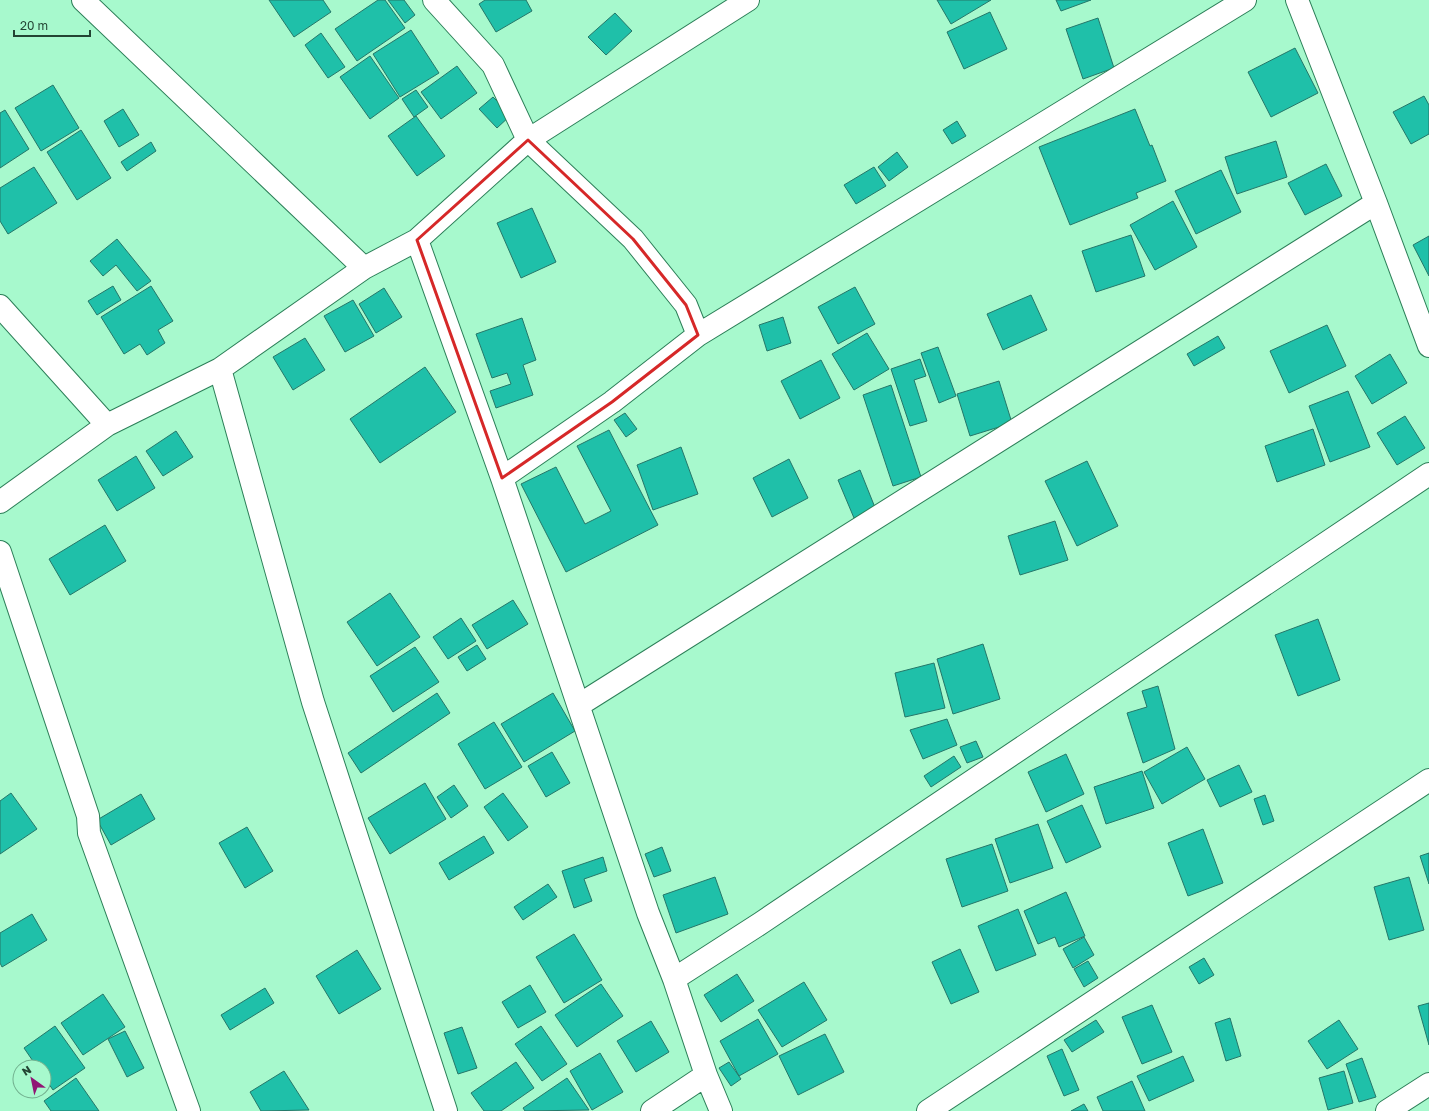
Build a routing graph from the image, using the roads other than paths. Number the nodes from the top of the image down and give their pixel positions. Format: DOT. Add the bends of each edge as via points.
graph roads {
  1 [pos="83,0"];
  2 [pos="434,0"];
  3 [pos="748,0"];
  4 [pos="1245,0"];
  5 [pos="1297,0"];
  6 [pos="528,140"];
  7 [pos="1376,203"];
  8 [pos="417,240"];
  9 [pos="364,268"];
  10 [pos="0,306"];
  11 [pos="698,335"];
  12 [pos="1429,346"];
  13 [pos="220,369"];
  14 [pos="107,425"];
  15 [pos="1429,474"];
  16 [pos="502,478"];
  17 [pos="0,502"];
  18 [pos="0,552"];
  19 [pos="579,705"];
  20 [pos="1429,780"];
  21 [pos="674,979"];
  22 [pos="706,1075"];
  23 [pos="1429,1084"];
  24 [pos="189,1111"];
  25 [pos="446,1111"];
  26 [pos="652,1111"];
  27 [pos="721,1111"];
  28 [pos="928,1111"];
  29 [pos="1387,1111"];
  1 -- 9 [label="street"];
  2 -- 6 [label="street" via="494,65"];
  3 -- 6 [label="street"];
  4 -- 11 [label="street"];
  5 -- 7 [label="street"];
  6 -- 8 [label="street"];
  6 -- 11 [label="street" via="633,239 686,305"];
  7 -- 12 [label="street"];
  7 -- 19 [label="street"];
  8 -- 9 [label="street"];
  8 -- 16 [label="street"];
  9 -- 13 [label="street"];
  10 -- 14 [label="street"];
  11 -- 16 [label="street" via="612,402"];
  13 -- 14 [label="street"];
  13 -- 25 [label="street" via="313,702"];
  14 -- 17 [label="street"];
  15 -- 21 [label="street" via="787,906"];
  16 -- 19 [label="street"];
  18 -- 24 [label="street" via="88,816 89,833"];
  19 -- 21 [label="street" via="648,913"];
  20 -- 28 [label="street"];
  21 -- 22 [label="street"];
  22 -- 26 [label="street"];
  22 -- 27 [label="street"];
  23 -- 29 [label="street"];
}
